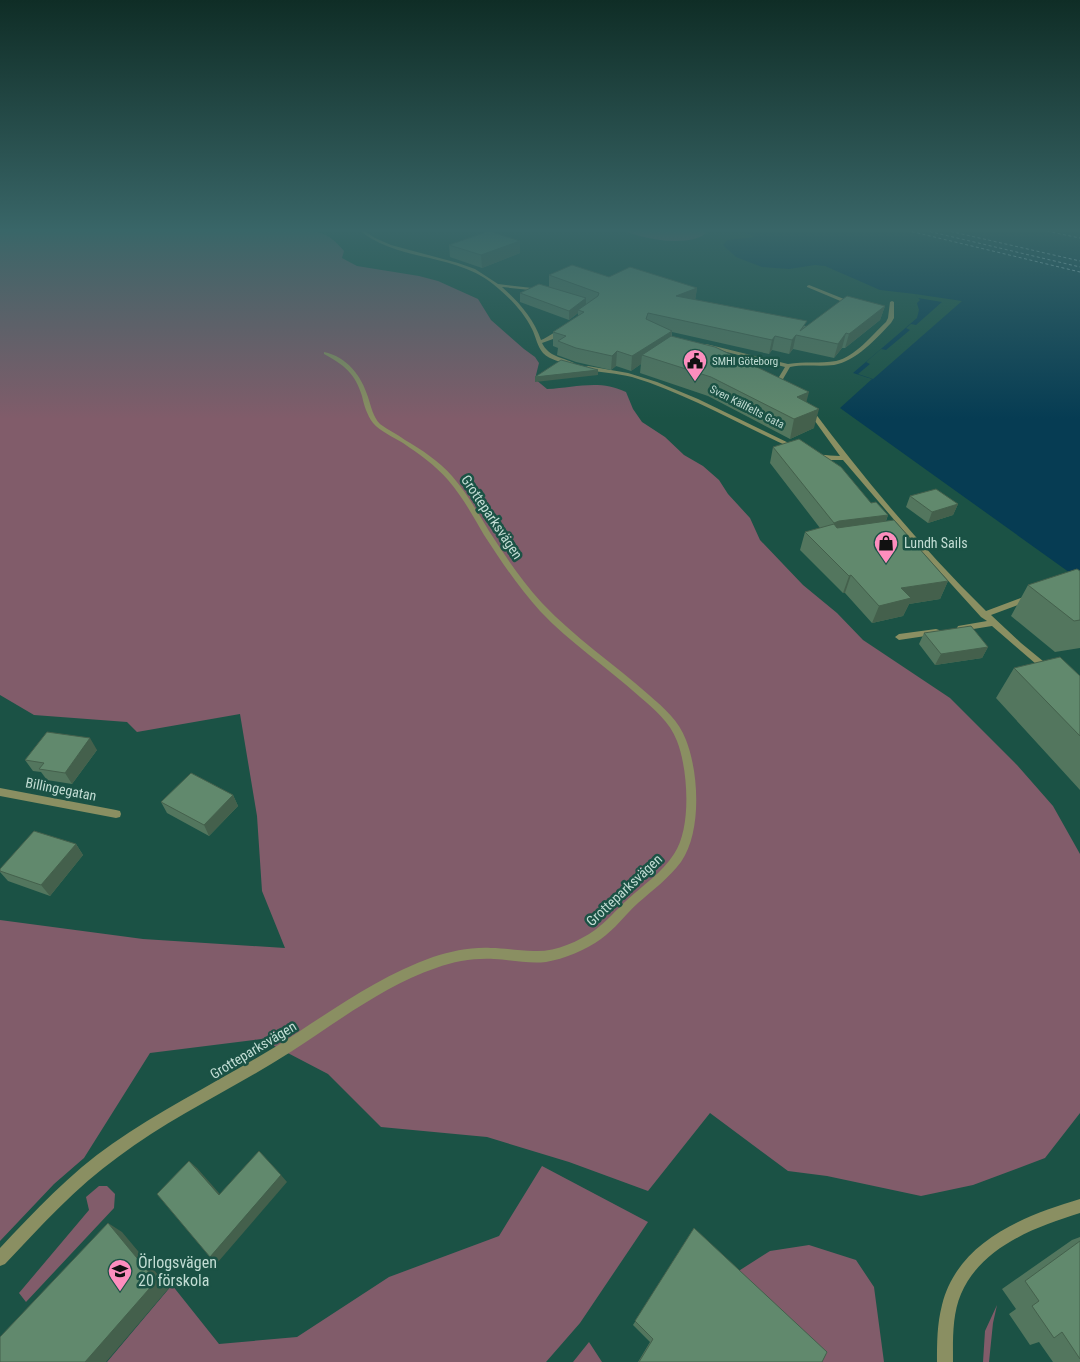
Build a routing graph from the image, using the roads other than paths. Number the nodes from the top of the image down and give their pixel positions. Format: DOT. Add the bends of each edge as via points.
graph roads {
  1 [pos="504,293"];
  2 [pos="825,293"];
  3 [pos="892,302"];
  4 [pos="857,306"];
  5 [pos="882,315"];
  6 [pos="892,318"];
  7 [pos="565,328"];
  8 [pos="540,342"];
  9 [pos="698,343"];
  10 [pos="326,353"];
  11 [pos="788,366"];
  12 [pos="638,370"];
  13 [pos="631,375"];
  14 [pos="765,378"];
  15 [pos="772,381"];
  16 [pos="780,387"];
  17 [pos="803,404"];
  18 [pos="806,452"];
  19 [pos="812,455"];
  20 [pos="845,458"];
  21 [pos="909,531"];
  22 [pos="899,532"];
  23 [pos="1037,595"];
  24 [pos="984,615"];
  25 [pos="993,623"];
  26 [pos="955,629"];
  27 [pos="946,630"];
  28 [pos="898,637"];
  29 [pos="1051,672"];
  30 [pos="0,792"];
  31 [pos="116,814"];
  32 [pos="1080,1206"];
  33 [pos="0,1259"];
  34 [pos="945,1362"];
  1 -- 8 [label="street, Sven Källfelts Gata" via="533,326"];
  2 -- 4 [label="street"];
  3 -- 6 [label="lane"];
  5 -- 6 [label="street"];
  6 -- 11 [label="lane" via="845,360"];
  7 -- 8 [label="street"];
  8 -- 13 [label="street, Sven Källfelts Gata" via="543,350 554,358 604,372"];
  9 -- 11 [label="street"];
  10 -- 33 [label="lane, Grotteparksvägen" via="353,372 370,416 377,424 438,466 449,478 469,502 521,584 542,608 664,714 679,733 686,752 690,795 690,824 684,847 651,887 594,937 575,947 549,956 460,955 433,962 369,994 114,1152 69,1189"];
  11 -- 15 [label="lane" via="781,378"];
  12 -- 13 [label="street"];
  13 -- 18 [label="street, Sven Källfelts Gata" via="702,401"];
  14 -- 15 [label="street"];
  15 -- 16 [label="street"];
  17 -- 20 [label="street" via="811,410"];
  19 -- 20 [label="street"];
  20 -- 21 [label="street"];
  21 -- 22 [label="street"];
  21 -- 24 [label="street"];
  23 -- 24 [label="street"];
  24 -- 25 [label="street"];
  25 -- 26 [label="street"];
  25 -- 29 [label="street"];
  27 -- 28 [label="street"];
  30 -- 31 [label="street, Billingegatan"];
  32 -- 34 [label="street" via="1009,1234 986,1249 968,1269 956,1287 950,1307"];
}
